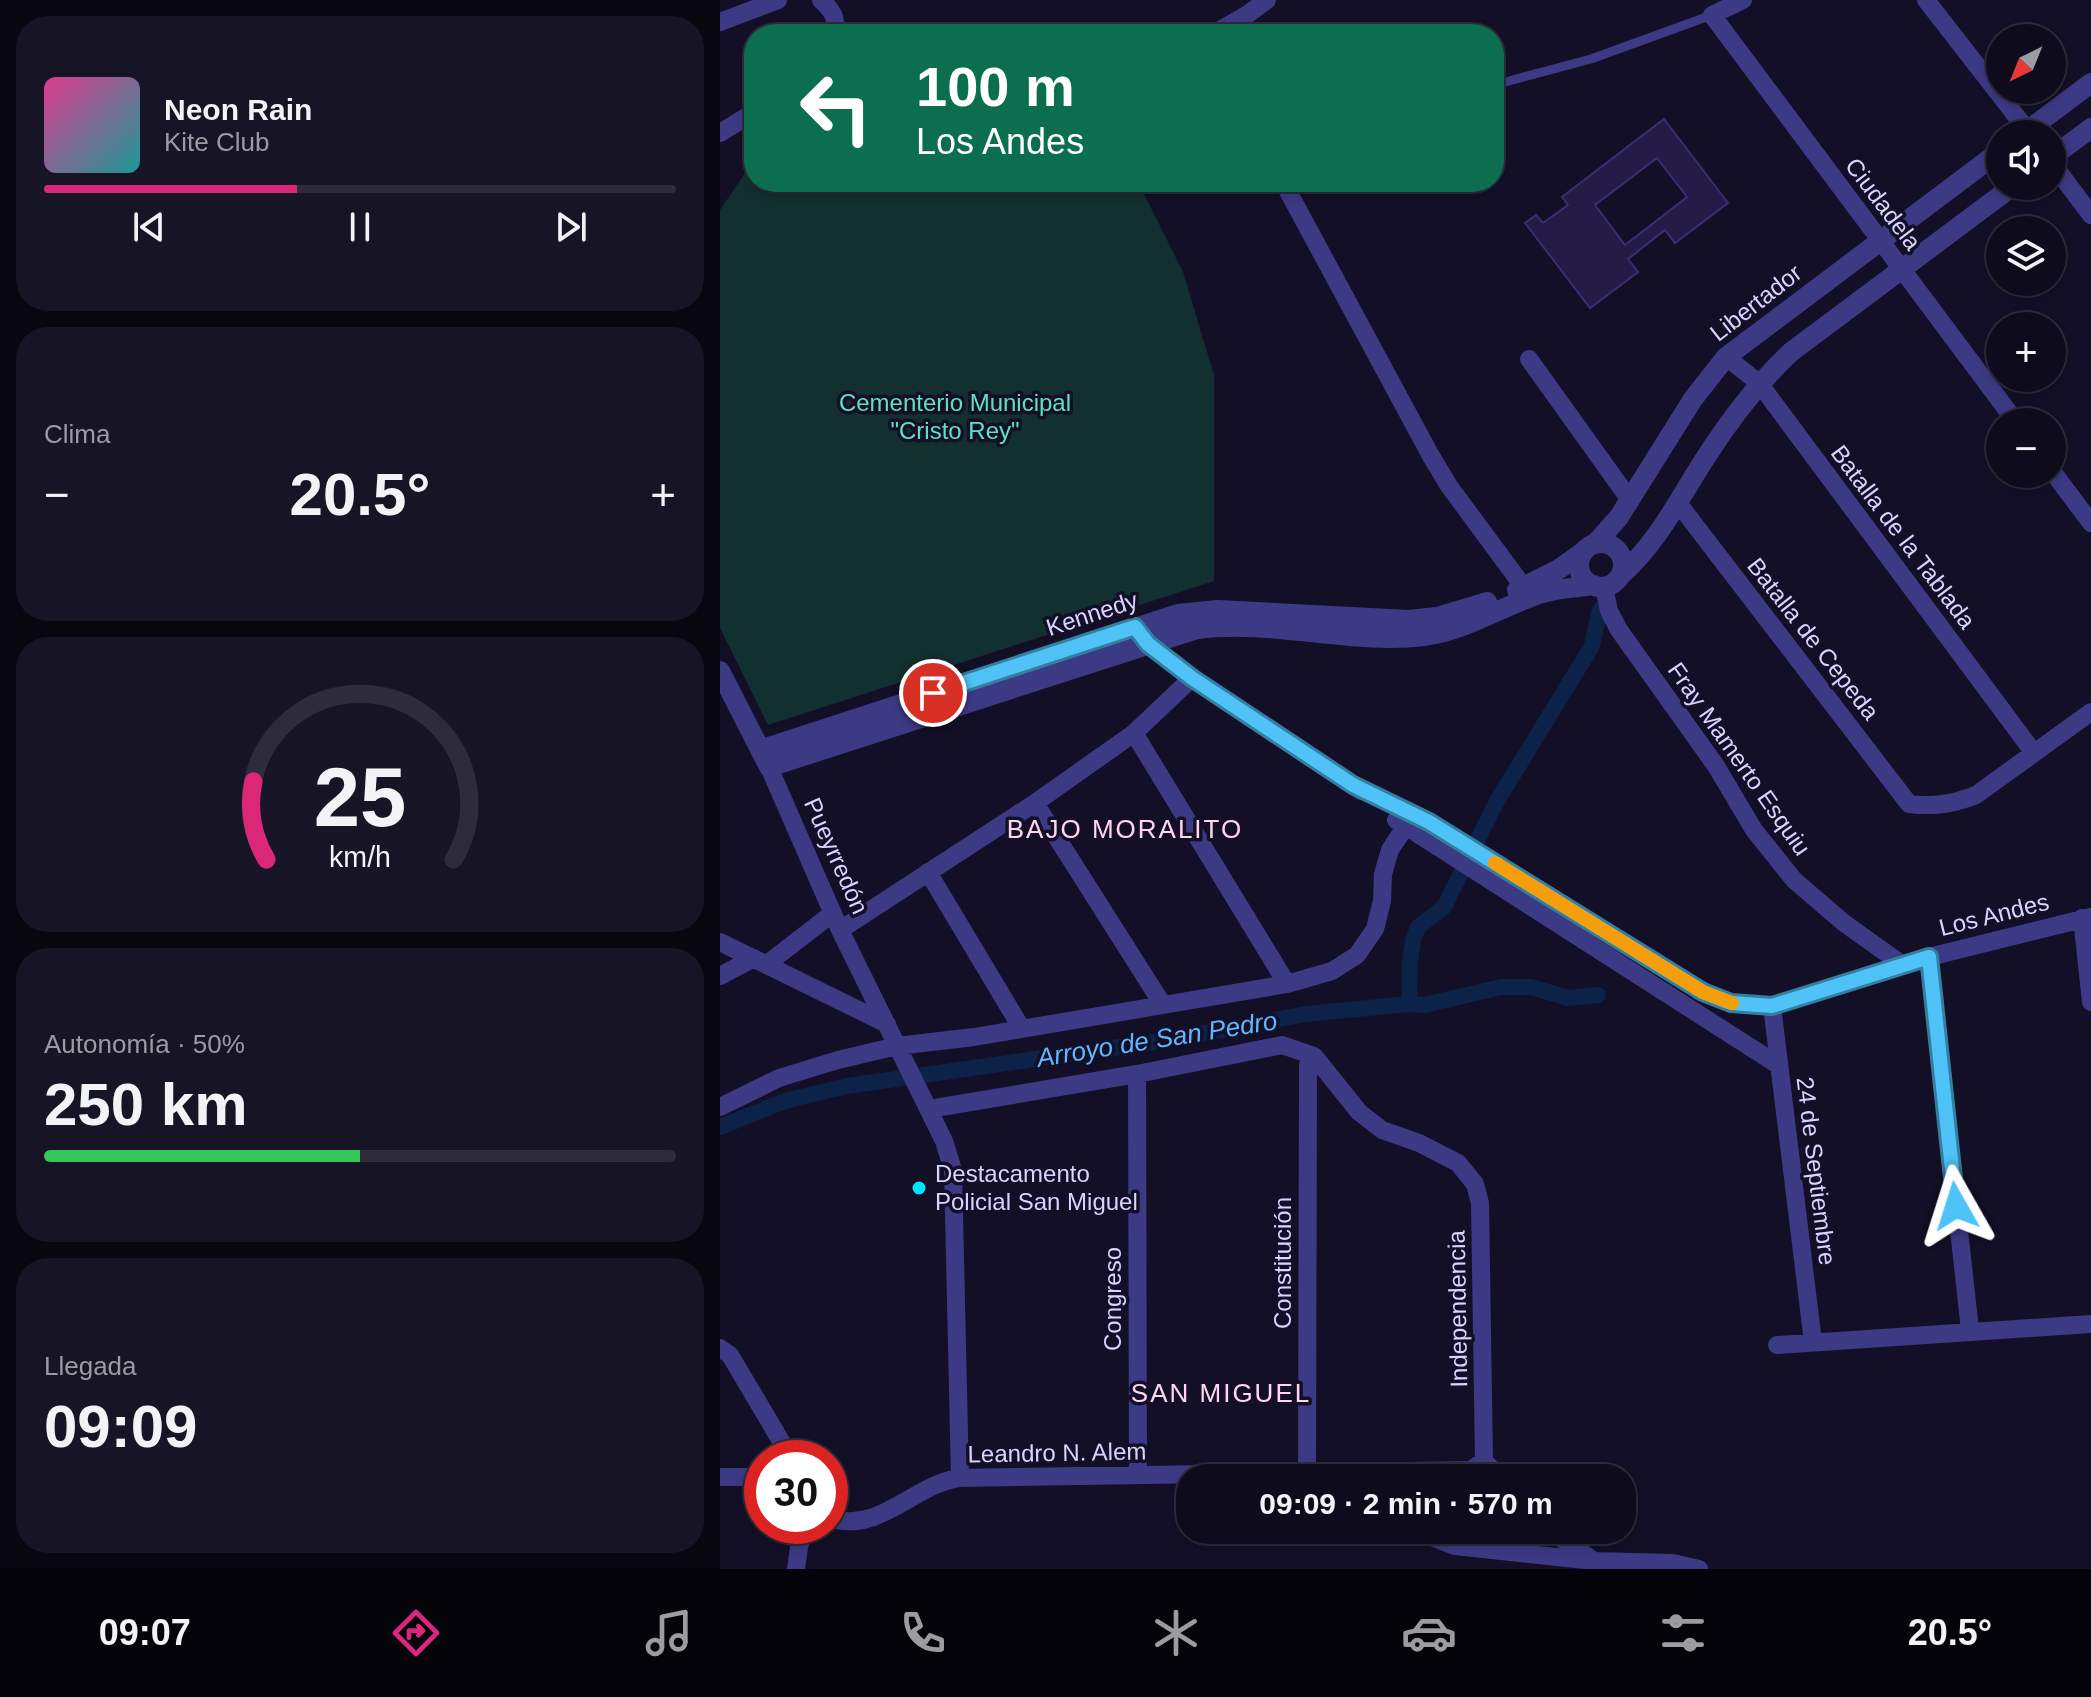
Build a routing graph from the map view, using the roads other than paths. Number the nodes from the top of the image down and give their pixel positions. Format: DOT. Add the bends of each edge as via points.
graph roads {
  1 [pos="778,0"];
  2 [pos="1267,0"];
  3 [pos="1743,0"];
  4 [pos="1926,0"];
  5 [pos="827,5"];
  6 [pos="1712,15"];
  7 [pos="720,22"];
  8 [pos="836,24"];
  9 [pos="1230,24"];
  10 [pos="1504,82"];
  11 [pos="2091,83"];
  12 [pos="744,118"];
  13 [pos="2016,120"];
  14 [pos="2041,120"];
  15 [pos="2091,128"];
  16 [pos="720,133"];
  17 [pos="2066,149"];
  18 [pos="1986,162"];
  19 [pos="2066,180"];
  20 [pos="1288,192"];
  21 [pos="1994,200"];
  22 [pos="2091,215"];
  23 [pos="1880,241"];
  24 [pos="1902,269"];
  25 [pos="1726,357"];
  26 [pos="1529,359"];
  27 [pos="1759,383"];
  28 [pos="2006,408"];
  29 [pos="2066,487"];
  30 [pos="1630,500"];
  31 [pos="1678,503"];
  32 [pos="2088,512"];
  33 [pos="1589,548"];
  34 [pos="1606,583"];
  35 [pos="1527,592"];
  36 [pos="1135,627"];
  37 [pos="1148,644"];
  38 [pos="720,671"];
  39 [pos="1192,678"];
  40 [pos="2091,712"];
  41 [pos="1134,733"];
  42 [pos="2034,753"];
  43 [pos="764,759"];
  44 [pos="1035,803"];
  45 [pos="1418,829"];
  46 [pos="1475,861"];
  47 [pos="928,872"];
  48 [pos="2086,918"];
  49 [pos="836,921"];
  50 [pos="720,942"];
  51 [pos="1929,957"];
  52 [pos="760,961"];
  53 [pos="1903,965"];
  54 [pos="720,976"];
  55 [pos="1287,984"];
  56 [pos="2091,1002"];
  57 [pos="1163,1005"];
  58 [pos="1772,1006"];
  59 [pos="887,1024"];
  60 [pos="1022,1029"];
  61 [pos="901,1054"];
  62 [pos="1314,1056"];
  63 [pos="1778,1065"];
  64 [pos="1137,1074"];
  65 [pos="720,1107"];
  66 [pos="929,1109"];
  67 [pos="2091,1324"];
  68 [pos="1970,1330"];
  69 [pos="1813,1342"];
  70 [pos="1777,1345"];
  71 [pos="725,1351"];
  72 [pos="780,1440"];
  73 [pos="1484,1461"];
  74 [pos="1312,1464"];
  75 [pos="1480,1464"];
  76 [pos="1487,1464"];
  77 [pos="1138,1475"];
  78 [pos="1176,1475"];
  79 [pos="720,1477"];
  80 [pos="744,1477"];
  81 [pos="960,1478"];
  82 [pos="848,1520"];
  83 [pos="800,1544"];
  84 [pos="1450,1544"];
  85 [pos="1569,1544"];
  86 [pos="1594,1561"];
  87 [pos="796,1569"];
  88 [pos="1699,1569"];
  1 -- 7 [label="street"];
  2 -- 9 [label="street"];
  3 -- 6 [label="street"];
  4 -- 13 [label="street"];
  5 -- 8 [label="street"];
  6 -- 10 [label="lane" via="1591,59"];
  6 -- 23 [label="street, Ciudadela"];
  11 -- 14 [label="street"];
  12 -- 16 [label="street"];
  15 -- 17 [label="street"];
  18 -- 23 [label="street, Libertador"];
  19 -- 22 [label="street"];
  20 -- 35 [label="street" via="1431,456"];
  21 -- 24 [label="street"];
  23 -- 24 [label="street, Ciudadela"];
  23 -- 25 [label="street, Libertador"];
  24 -- 27 [label="street" via="1791,352"];
  24 -- 28 [label="street, Ciudadela"];
  25 -- 27 [label="street, Batalla de la Tablada"];
  25 -- 30 [label="street, Libertador"];
  26 -- 30 [label="street"];
  27 -- 31 [label="street"];
  27 -- 42 [label="street, Batalla de la Tablada"];
  29 -- 32 [label="street"];
  30 -- 33 [label="street, Libertador"];
  31 -- 34 [label="street" via="1649,548"];
  31 -- 42 [label="street, Batalla de Cepeda" via="1909,804 1930,807 1976,795"];
  33 -- 34 [label="street" via="1580,558 1580,573"];
  33 -- 34 [label="street" via="1609,545 1620,554 1623,567"];
  33 -- 35 [label="street, Kennedy"];
  34 -- 35 [label="street, Kennedy"];
  34 -- 53 [label="street, Fray Mamerto Esquiu" via="1609,611 1619,630 1716,766 1754,830 1794,880"];
  35 -- 36 [label="street, Kennedy" via="1409,620 1218,610 1178,614"];
  35 -- 37 [label="street, Kennedy" via="1465,625 1425,636 1222,625"];
  36 -- 37 [label="street"];
  36 -- 43 [label="street, Kennedy"];
  37 -- 39 [label="street"];
  37 -- 43 [label="street, Kennedy"];
  38 -- 43 [label="street, Pueyrredón"];
  39 -- 41 [label="street"];
  39 -- 45 [label="street"];
  40 -- 42 [label="street"];
  41 -- 44 [label="street"];
  41 -- 55 [label="street"];
  43 -- 49 [label="street, Pueyrredón"];
  44 -- 47 [label="street"];
  44 -- 57 [label="street"];
  45 -- 46 [label="street"];
  45 -- 55 [label="street" via="1390,850 1375,929 1357,955 1332,971"];
  46 -- 58 [label="street" via="1703,992 1731,1003"];
  46 -- 63 [label="street"];
  47 -- 49 [label="street"];
  47 -- 60 [label="street"];
  48 -- 51 [label="street, Los Andes"];
  48 -- 56 [label="street"];
  49 -- 52 [label="street"];
  49 -- 59 [label="street, Pueyrredón"];
  50 -- 52 [label="street"];
  51 -- 53 [label="street, Los Andes"];
  51 -- 68 [label="street"];
  52 -- 54 [label="street"];
  52 -- 59 [label="street"];
  53 -- 58 [label="street, Los Andes"];
  55 -- 57 [label="street"];
  57 -- 60 [label="street"];
  58 -- 63 [label="street, 24 de Septiembre"];
  59 -- 61 [label="street, Pueyrredón"];
  60 -- 61 [label="street"];
  61 -- 65 [label="street" via="838,1060 779,1078"];
  61 -- 66 [label="street, Pueyrredón"];
  62 -- 64 [label="street" via="1282,1045"];
  62 -- 73 [label="street, Independencia" via="1359,1112 1382,1130 1458,1163 1475,1184 1480,1203"];
  62 -- 74 [label="street, Constitución" via="1308,1065"];
  63 -- 69 [label="street, 24 de Septiembre"];
  64 -- 66 [label="street"];
  64 -- 77 [label="street, Congreso"];
  66 -- 81 [label="street" via="953,1170"];
  67 -- 68 [label="street"];
  68 -- 69 [label="street"];
  69 -- 70 [label="street"];
  71 -- 72 [label="street"];
  73 -- 75 [label="street, Leandro N. Alem"];
  73 -- 76 [label="street"];
  77 -- 78 [label="street, Leandro N. Alem"];
  77 -- 81 [label="street, Leandro N. Alem"];
  79 -- 80 [label="street"];
  81 -- 82 [label="street, Leandro N. Alem" via="943,1480 876,1516"];
  83 -- 87 [label="street"];
  84 -- 86 [label="street"];
  85 -- 86 [label="street"];
  86 -- 88 [label="street" via="1673,1563"];
}
